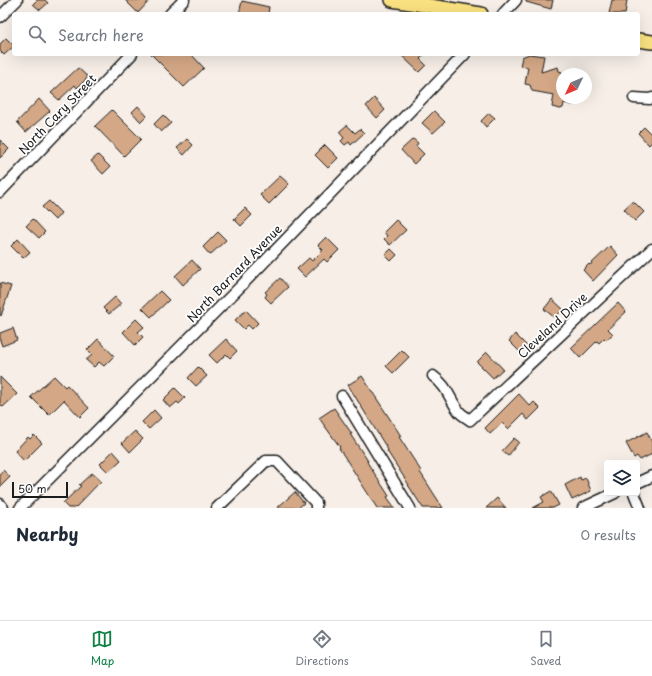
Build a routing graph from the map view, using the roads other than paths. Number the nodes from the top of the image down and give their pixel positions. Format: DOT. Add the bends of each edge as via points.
graph roads {
  1 [pos="16,0"];
  2 [pos="184,0"];
  3 [pos="392,0"];
  4 [pos="516,0"];
  5 [pos="172,12"];
  6 [pos="468,12"];
  7 [pos="504,12"];
  8 [pos="0,17"];
  9 [pos="640,40"];
  10 [pos="652,42"];
  11 [pos="130,56"];
  12 [pos="463,56"];
  13 [pos="634,98"];
  14 [pos="652,98"];
  15 [pos="0,192"];
  16 [pos="652,249"];
  17 [pos="433,376"];
  18 [pos="342,396"];
  19 [pos="652,476"];
  20 [pos="640,482"];
  21 [pos="609,496"];
  22 [pos="635,496"];
  23 [pos="0,504"];
  24 [pos="3,508"];
  25 [pos="20,508"];
  26 [pos="217,508"];
  27 [pos="316,508"];
  28 [pos="410,508"];
  29 [pos="583,508"];
  30 [pos="640,508"];
  1 -- 8 [label="street"];
  2 -- 5 [label="street"];
  3 -- 6 [label="main road"];
  4 -- 7 [label="street"];
  9 -- 10 [label="main road"];
  11 -- 15 [label="street, North Cary Street"];
  12 -- 25 [label="street, North Barnard Avenue" via="241,286"];
  13 -- 14 [label="street"];
  16 -- 17 [label="street, Cleveland Drive" via="470,420 458,411 441,381"];
  18 -- 28 [label="street"];
  19 -- 20 [label="street"];
  21 -- 29 [label="street"];
  22 -- 30 [label="street"];
  23 -- 24 [label="street"];
  26 -- 27 [label="street" via="266,461 277,461 316,503"];
}
